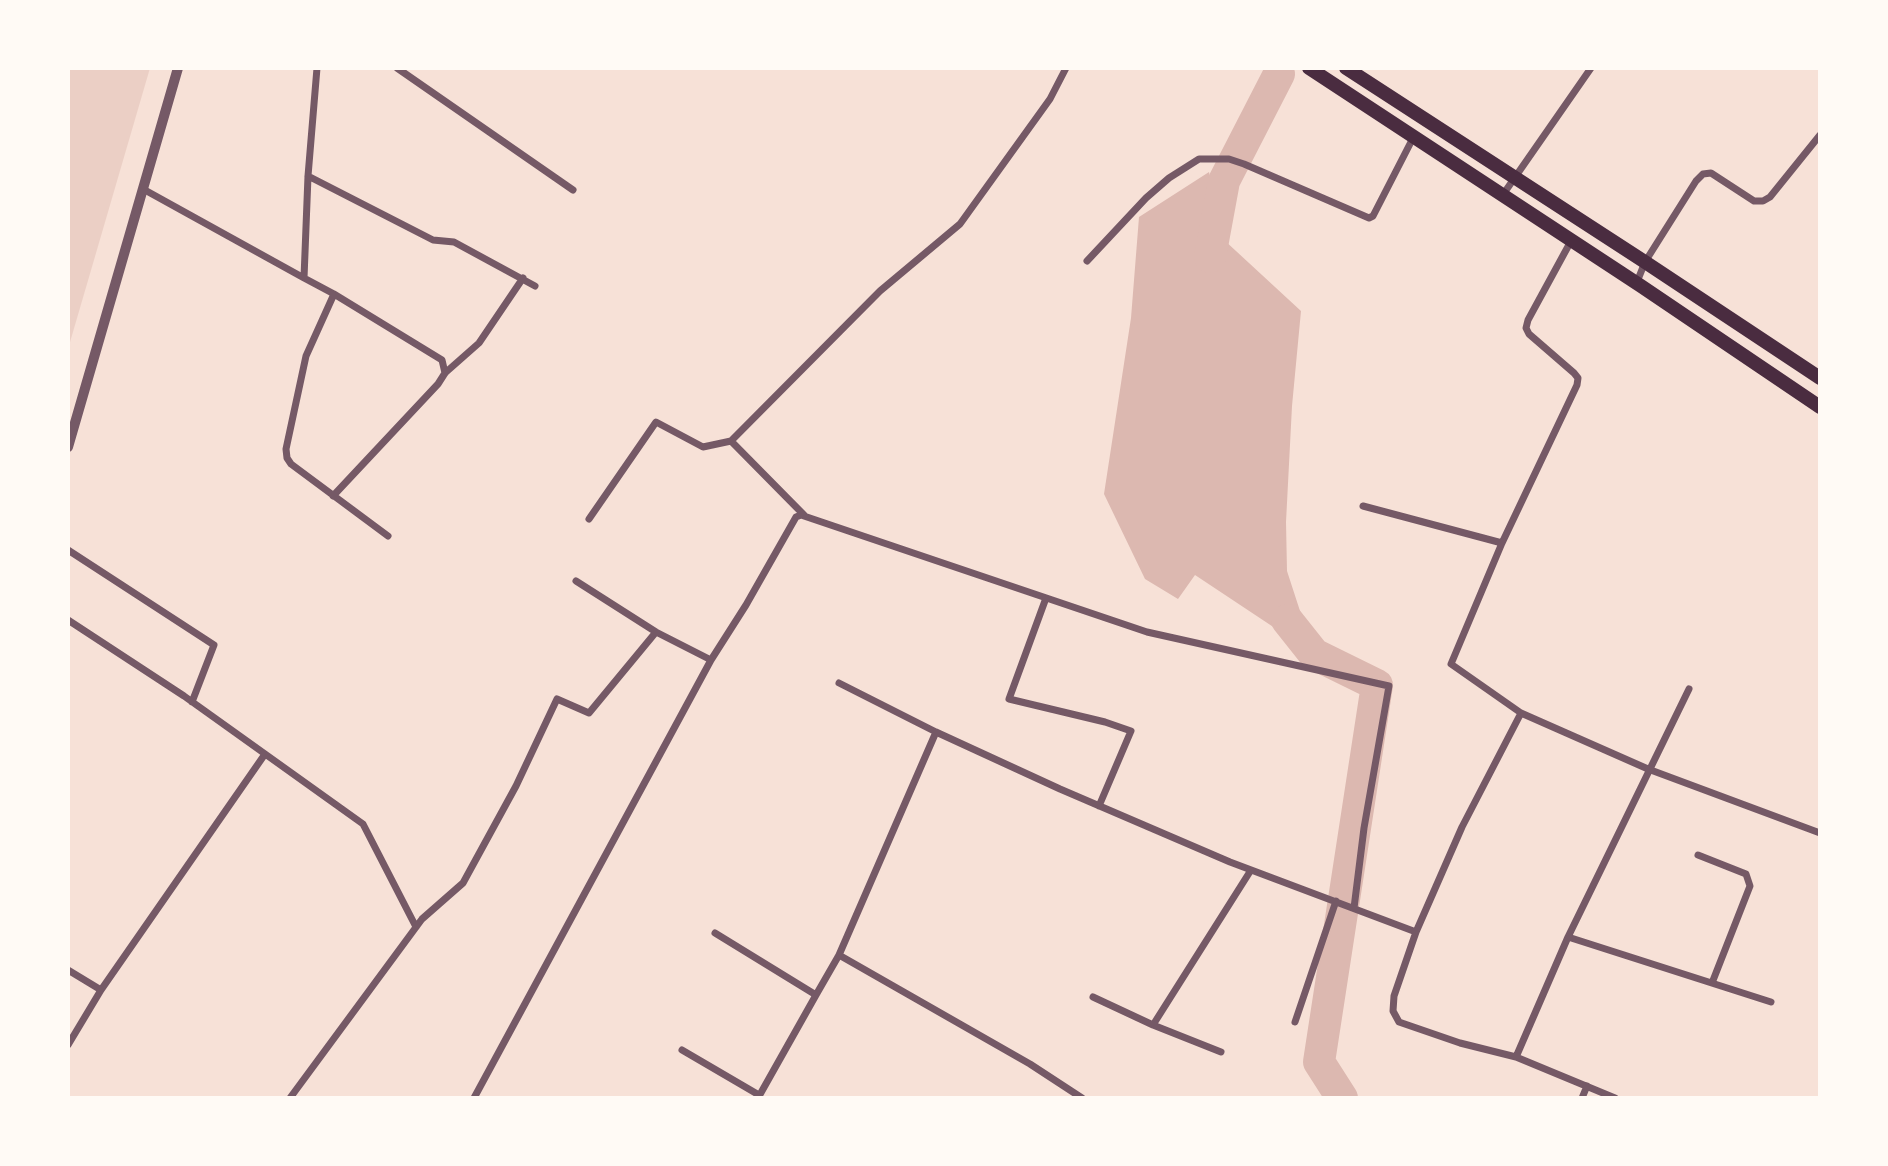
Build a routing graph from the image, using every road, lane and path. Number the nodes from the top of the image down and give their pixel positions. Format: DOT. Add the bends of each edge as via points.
graph roads {
  1 [pos="178,68"];
  2 [pos="317,68"];
  3 [pos="397,68"];
  4 [pos="1066,68"];
  5 [pos="1309,68"];
  6 [pos="1346,68"];
  7 [pos="1591,68"];
  8 [pos="1820,135"];
  9 [pos="1413,138"];
  10 [pos="308,176"];
  11 [pos="1514,177"];
  12 [pos="143,189"];
  13 [pos="573,190"];
  14 [pos="1502,196"];
  15 [pos="1571,241"];
  16 [pos="1087,261"];
  17 [pos="1645,262"];
  18 [pos="304,278"];
  19 [pos="523,278"];
  20 [pos="1637,283"];
  21 [pos="535,286"];
  22 [pos="334,294"];
  23 [pos="445,373"];
  24 [pos="1820,378"];
  25 [pos="1820,407"];
  26 [pos="731,441"];
  27 [pos="68,447"];
  28 [pos="333,496"];
  29 [pos="1363,506"];
  30 [pos="804,515"];
  31 [pos="589,519"];
  32 [pos="388,536"];
  33 [pos="1502,543"];
  34 [pos="68,550"];
  35 [pos="576,581"];
  36 [pos="1046,598"];
  37 [pos="68,620"];
  38 [pos="656,632"];
  39 [pos="711,660"];
  40 [pos="839,684"];
  41 [pos="1689,689"];
  42 [pos="192,702"];
  43 [pos="1521,713"];
  44 [pos="936,732"];
  45 [pos="265,754"];
  46 [pos="1648,769"];
  47 [pos="1099,806"];
  48 [pos="1820,833"];
  49 [pos="1698,855"];
  50 [pos="1251,870"];
  51 [pos="1336,901"];
  52 [pos="1354,908"];
  53 [pos="416,927"];
  54 [pos="1416,932"];
  55 [pos="715,933"];
  56 [pos="1568,937"];
  57 [pos="839,955"];
  58 [pos="68,970"];
  59 [pos="1712,983"];
  60 [pos="101,990"];
  61 [pos="816,995"];
  62 [pos="1093,998"];
  63 [pos="1771,1002"];
  64 [pos="1296,1022"];
  65 [pos="1153,1025"];
  66 [pos="68,1045"];
  67 [pos="682,1050"];
  68 [pos="1221,1052"];
  69 [pos="1516,1057"];
  70 [pos="1587,1086"];
  71 [pos="758,1096"];
  72 [pos="290,1098"];
  73 [pos="474,1098"];
  74 [pos="1082,1098"];
  75 [pos="1582,1098"];
  76 [pos="1615,1098"];
  1 -- 12 [label="street"];
  2 -- 10 [label="street"];
  3 -- 13 [label="street"];
  4 -- 26 [label="street" via="1050,99 960,224 880,291"];
  5 -- 9 [label="main road"];
  6 -- 11 [label="main road"];
  7 -- 11 [label="street"];
  8 -- 17 [label="street" via="1763,201 1754,201 1711,173 1703,174"];
  9 -- 14 [label="main road"];
  9 -- 16 [label="street" via="1376,213 1368,218 1244,164 1199,159 1146,198"];
  10 -- 18 [label="street"];
  10 -- 19 [label="street" via="433,240 454,242"];
  11 -- 14 [label="street"];
  11 -- 17 [label="main road"];
  12 -- 18 [label="street"];
  12 -- 27 [label="street"];
  14 -- 15 [label="main road"];
  15 -- 20 [label="main road"];
  15 -- 33 [label="street" via="1526,328 1578,378 1577,385"];
  17 -- 20 [label="street"];
  17 -- 24 [label="main road"];
  18 -- 22 [label="street"];
  19 -- 21 [label="street"];
  19 -- 23 [label="street" via="479,343"];
  20 -- 25 [label="main road"];
  22 -- 23 [label="street" via="442,360"];
  22 -- 28 [label="street" via="306,356 286,449 291,464"];
  23 -- 28 [label="street"];
  26 -- 30 [label="street"];
  26 -- 31 [label="street" via="703,447 656,422"];
  28 -- 32 [label="street"];
  29 -- 33 [label="street"];
  30 -- 36 [label="street"];
  30 -- 39 [label="street" via="796,517"];
  33 -- 43 [label="street" via="1451,664"];
  34 -- 42 [label="street" via="214,645"];
  35 -- 38 [label="street"];
  36 -- 47 [label="street" via="1009,699 1131,731"];
  36 -- 52 [label="street" via="1147,632 1389,686"];
  37 -- 42 [label="street"];
  38 -- 39 [label="street"];
  38 -- 53 [label="street" via="589,713 557,699 463,883"];
  39 -- 73 [label="street"];
  40 -- 44 [label="street"];
  41 -- 46 [label="street"];
  42 -- 45 [label="street"];
  43 -- 46 [label="street"];
  43 -- 54 [label="street" via="1462,827"];
  44 -- 47 [label="street"];
  44 -- 57 [label="street"];
  45 -- 53 [label="street" via="363,824"];
  45 -- 60 [label="street"];
  46 -- 48 [label="street"];
  46 -- 56 [label="street"];
  47 -- 50 [label="street"];
  49 -- 59 [label="street" via="1746,874 1750,886"];
  50 -- 51 [label="street"];
  50 -- 65 [label="street"];
  51 -- 52 [label="street"];
  51 -- 64 [label="street"];
  52 -- 54 [label="street"];
  53 -- 72 [label="street"];
  54 -- 69 [label="street" via="1394,996 1392,1011 1399,1022"];
  55 -- 61 [label="street"];
  56 -- 59 [label="street"];
  56 -- 69 [label="street"];
  57 -- 61 [label="street"];
  57 -- 74 [label="street"];
  58 -- 60 [label="street"];
  59 -- 63 [label="street"];
  60 -- 66 [label="street"];
  61 -- 71 [label="street"];
  62 -- 65 [label="street"];
  65 -- 68 [label="street"];
  67 -- 71 [label="street"];
  69 -- 70 [label="street"];
  70 -- 75 [label="street"];
  70 -- 76 [label="street"];
}
